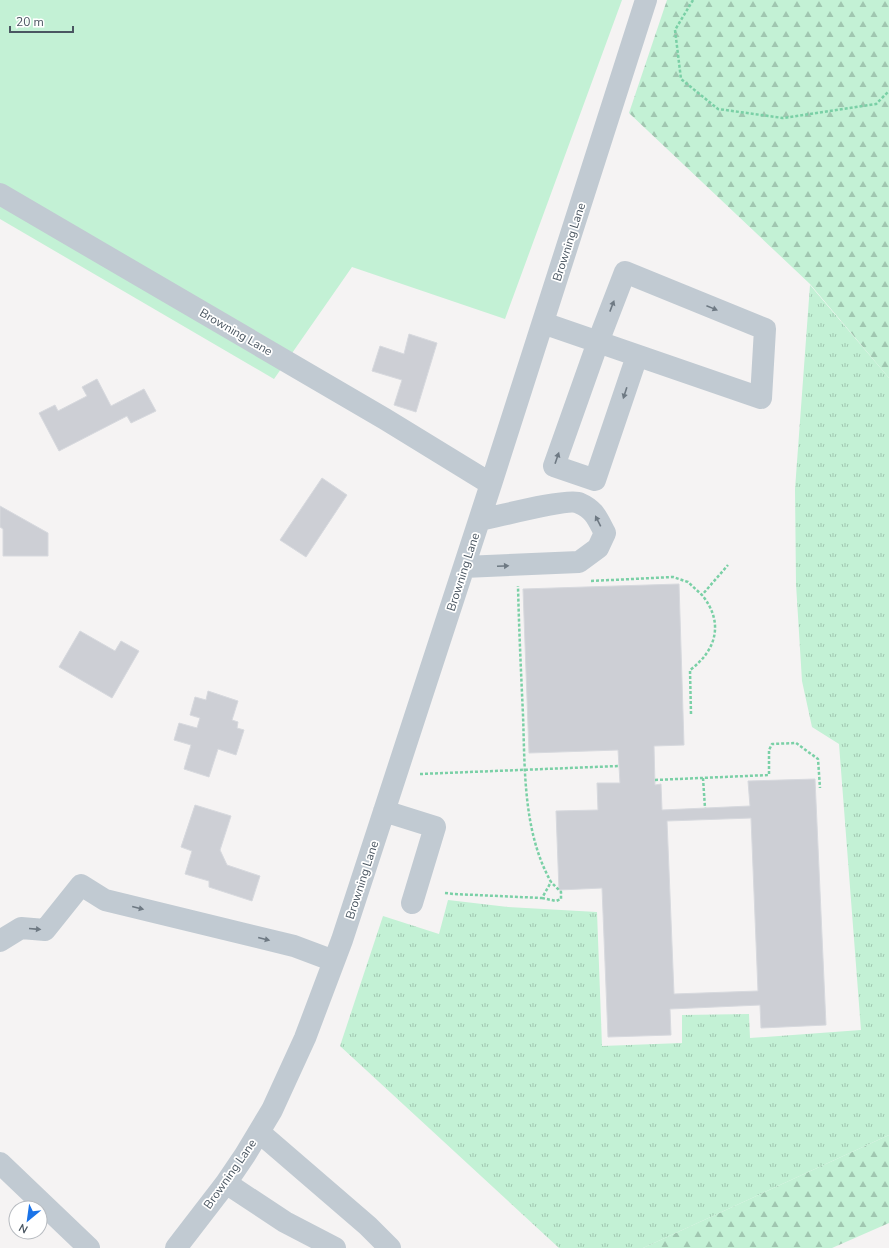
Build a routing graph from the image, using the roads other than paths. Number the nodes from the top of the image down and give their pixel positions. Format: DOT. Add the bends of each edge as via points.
graph roads {
  1 [pos="646,0"];
  2 [pos="0,194"];
  3 [pos="543,323"];
  4 [pos="598,342"];
  5 [pos="637,356"];
  6 [pos="491,484"];
  7 [pos="480,520"];
  8 [pos="464,567"];
  9 [pos="384,811"];
  10 [pos="412,904"];
  11 [pos="0,942"];
  12 [pos="334,961"];
  13 [pos="259,1132"];
  14 [pos="0,1163"];
  15 [pos="226,1183"];
  16 [pos="188,1238"];
  17 [pos="89,1248"];
  18 [pos="176,1248"];
  19 [pos="335,1248"];
  20 [pos="390,1248"];
  1 -- 3 [label="street, Browning Lane"];
  2 -- 6 [label="street, Browning Lane" via="385,419"];
  3 -- 4 [label="street"];
  3 -- 6 [label="street, Browning Lane"];
  4 -- 5 [label="street"];
  5 -- 4 [label="street, one-way" via="595,480 554,466"];
  4 -- 5 [label="street, one-way" via="625,272 765,329 761,398"];
  6 -- 7 [label="street, Browning Lane"];
  7 -- 8 [label="street, Browning Lane"];
  8 -- 7 [label="street, one-way" via="579,562 598,548 605,532 594,512 578,502 559,503"];
  8 -- 9 [label="street, Browning Lane"];
  9 -- 10 [label="street" via="435,827"];
  9 -- 12 [label="street, Browning Lane"];
  11 -- 12 [label="street, one-way" via="21,928 45,930 81,885 105,900 294,946"];
  12 -- 13 [label="street, Browning Lane" via="305,1038 272,1110"];
  13 -- 15 [label="street, Browning Lane"];
  13 -- 20 [label="street"];
  14 -- 17 [label="street"];
  15 -- 16 [label="street, Browning Lane"];
  15 -- 19 [label="street" via="285,1222"];
  16 -- 18 [label="street, Browning Lane"];
}
